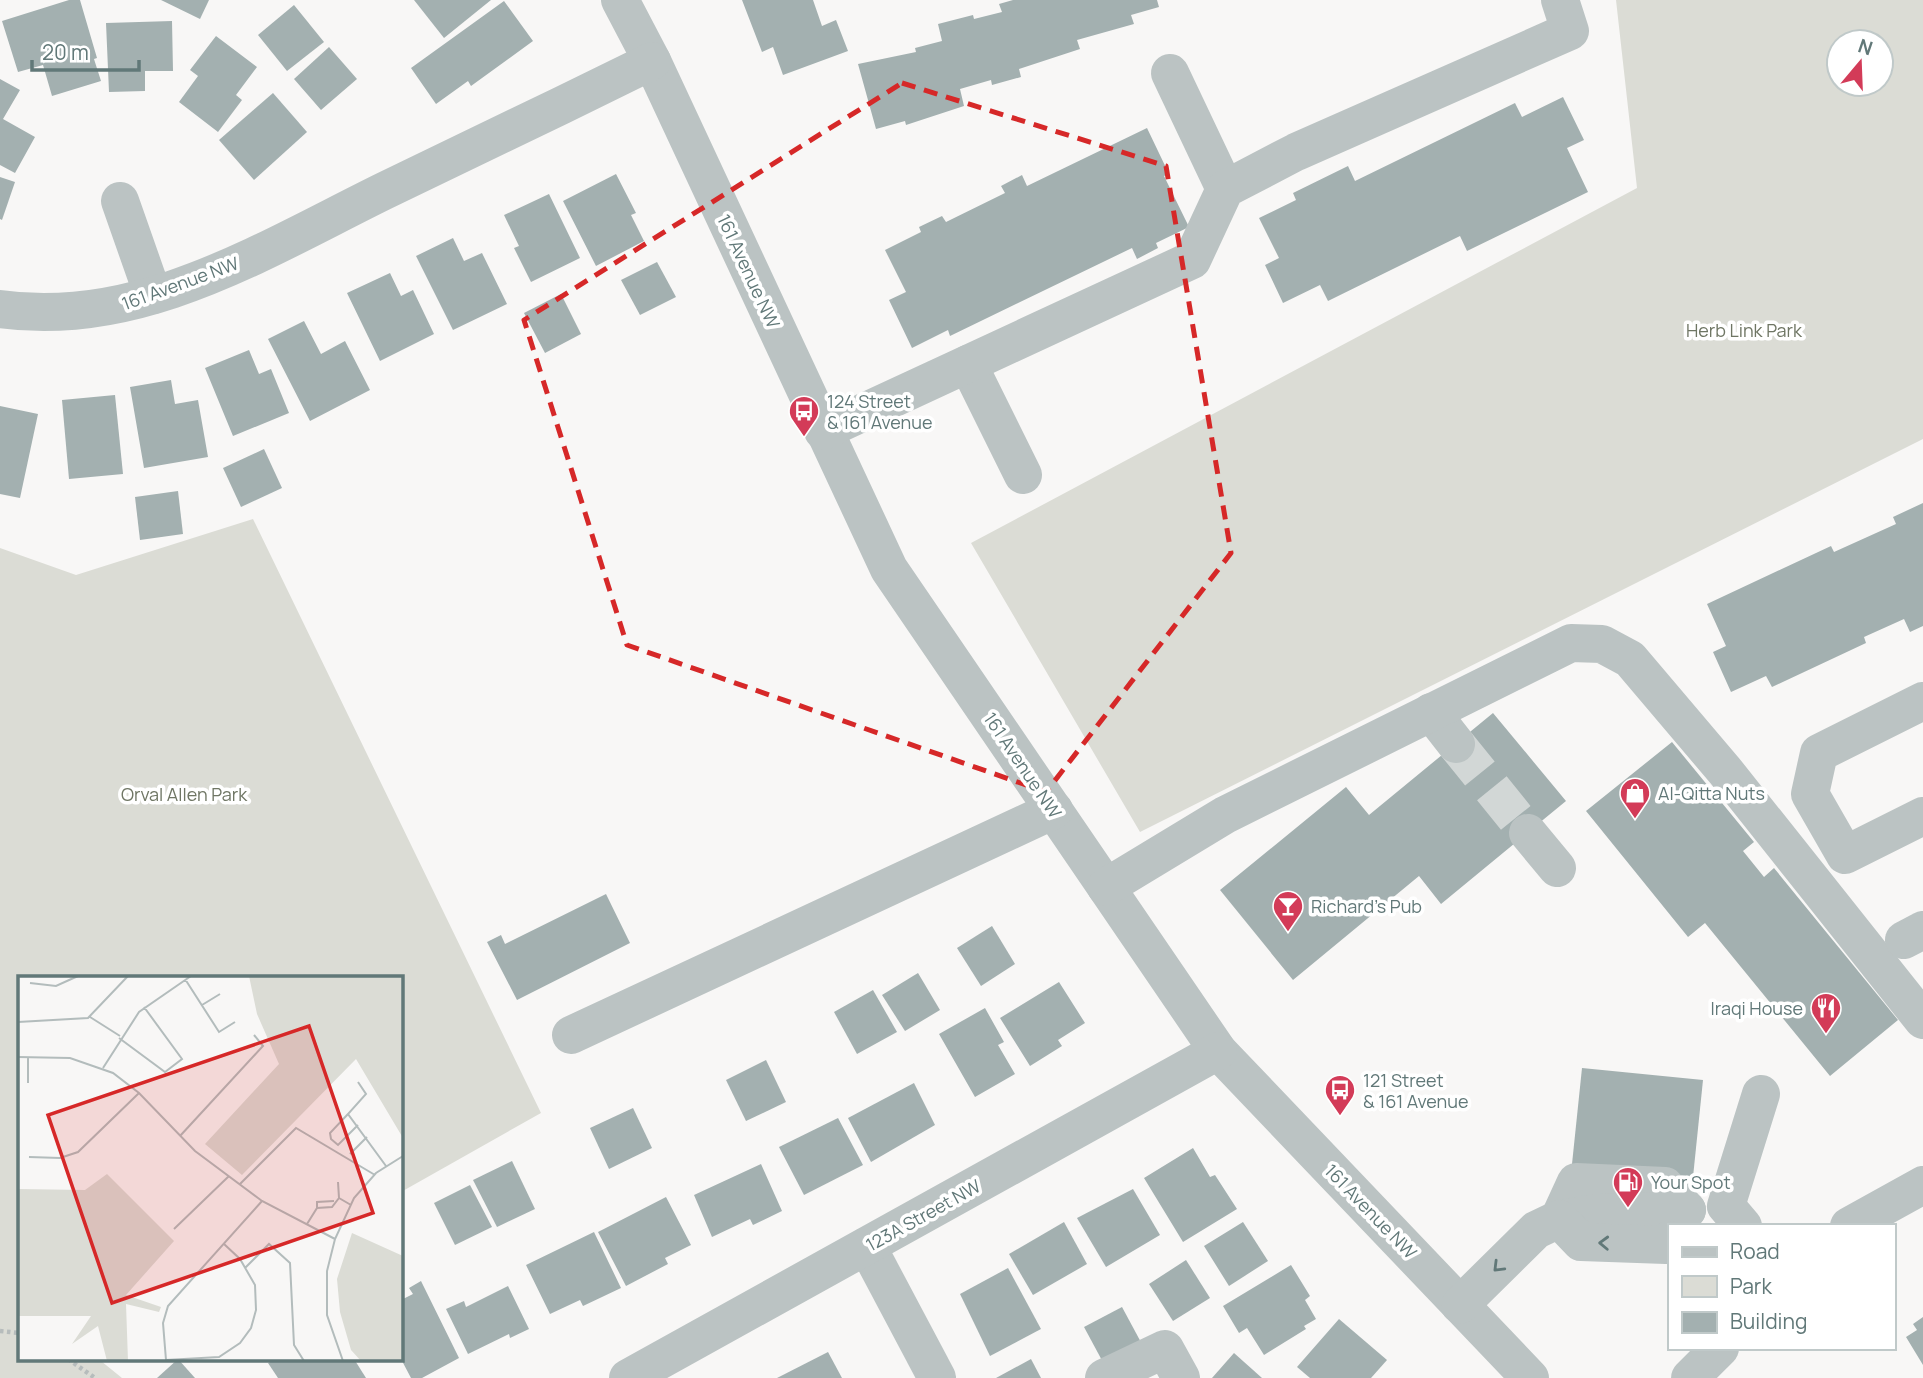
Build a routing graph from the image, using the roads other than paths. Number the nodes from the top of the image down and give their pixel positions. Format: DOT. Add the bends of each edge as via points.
graph roads {
  1 [pos="620,0"];
  2 [pos="1560,0"];
  3 [pos="652,61"];
  4 [pos="1170,73"];
  5 [pos="1225,189"];
  6 [pos="120,201"];
  7 [pos="153,295"];
  8 [pos="0,309"];
  9 [pos="968,364"];
  10 [pos="823,431"];
  11 [pos="1023,475"];
  12 [pos="1923,701"];
  13 [pos="1431,712"];
  14 [pos="1456,744"];
  15 [pos="1054,810"];
  16 [pos="1923,816"];
  17 [pos="1528,833"];
  18 [pos="1556,868"];
  19 [pos="1106,887"];
  20 [pos="1923,1020"];
  21 [pos="571,1035"];
  22 [pos="1218,1051"];
  23 [pos="1760,1094"];
  24 [pos="1923,1185"];
  25 [pos="1735,1216"];
  26 [pos="1671,1224"];
  27 [pos="1684,1224"];
  28 [pos="1853,1224"];
  29 [pos="867,1246"];
  30 [pos="1460,1305"];
  31 [pos="1718,1350"];
  32 [pos="628,1378"];
  33 [pos="937,1378"];
  34 [pos="1104,1378"];
  35 [pos="1181,1378"];
  36 [pos="1530,1378"];
  37 [pos="1690,1378"];
  1 -- 3 [label="street, 161 Avenue NW"];
  2 -- 5 [label="street" via="1570,31 1296,152"];
  3 -- 7 [label="street, 161 Avenue NW" via="217,272"];
  3 -- 10 [label="street, 161 Avenue NW"];
  4 -- 5 [label="street"];
  5 -- 9 [label="street" via="1192,260"];
  6 -- 7 [label="street"];
  7 -- 8 [label="street, 161 Avenue NW" via="73,313"];
  9 -- 10 [label="street"];
  9 -- 11 [label="street"];
  10 -- 15 [label="street, 161 Avenue NW" via="888,569"];
  12 -- 16 [label="street" via="1819,753 1810,794 1845,855"];
  13 -- 14 [label="street"];
  13 -- 19 [label="street" via="1225,815"];
  13 -- 20 [label="street" via="1571,643 1602,644 1630,659"];
  15 -- 19 [label="street, 161 Avenue NW"];
  15 -- 21 [label="street"];
  17 -- 18 [label="street"];
  19 -- 22 [label="street, 161 Avenue NW"];
  22 -- 29 [label="street, 123A Street NW"];
  22 -- 30 [label="street, 161 Avenue NW"];
  23 -- 25 [label="street"];
  24 -- 28 [label="street"];
  25 -- 27 [label="street"];
  26 -- 30 [label="street, one-way" via="1595,1213 1559,1219 1536,1230"];
  29 -- 32 [label="street, 123A Street NW"];
  29 -- 33 [label="street"];
  30 -- 36 [label="street, 161 Avenue NW"];
  31 -- 37 [label="street"];
  34 -- 35 [label="street" via="1165,1349"];
}
